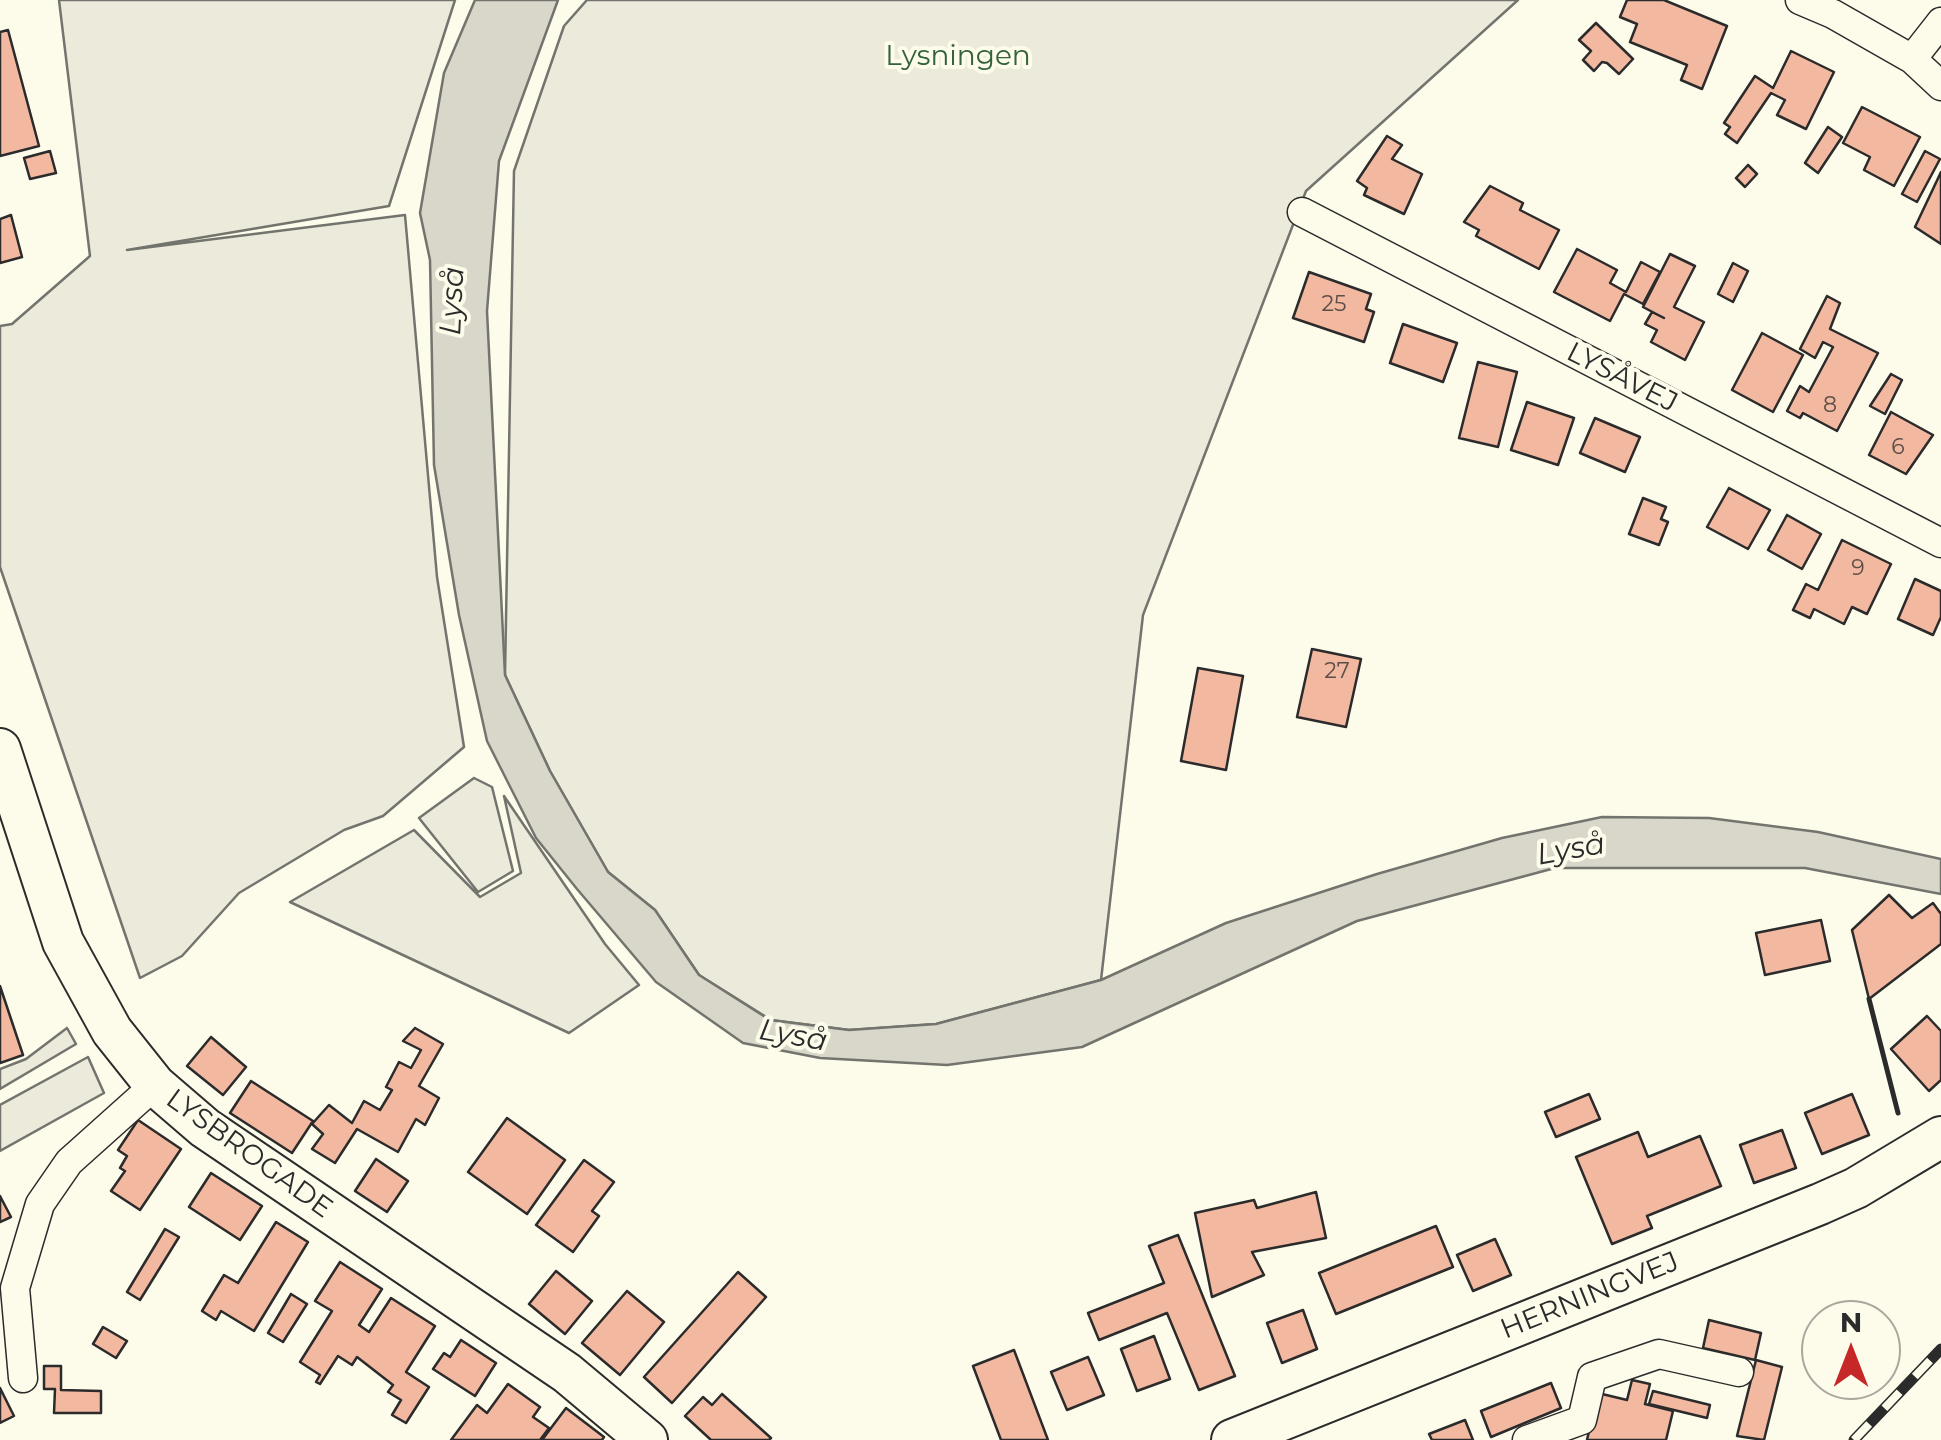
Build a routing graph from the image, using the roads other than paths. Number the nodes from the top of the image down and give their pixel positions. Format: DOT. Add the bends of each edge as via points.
graph roads {
  1 [pos="1800,0"];
  2 [pos="1941,22"];
  3 [pos="1912,59"];
  4 [pos="1941,86"];
  5 [pos="1302,212"];
  6 [pos="1941,544"];
  7 [pos="0,748"];
  8 [pos="155,1085"];
  9 [pos="1941,1138"];
  10 [pos="1739,1372"];
  11 [pos="23,1378"];
  12 [pos="1286,1430"];
  13 [pos="647,1440"];
  14 [pos="1232,1440"];
  15 [pos="1527,1440"];
  1 -- 3 [label="street"];
  2 -- 3 [label="street"];
  3 -- 4 [label="street"];
  5 -- 6 [label="street, LYSÅVEJ"];
  7 -- 8 [label="street, LYSBROGADE" via="63,942 112,1031"];
  8 -- 11 [label="street" via="69,1162 40,1204 15,1288"];
  8 -- 13 [label="street, LYSBROGADE" via="205,1128 566,1373"];
  9 -- 12 [label="street, HERNINGVEJ" via="1856,1188"];
  10 -- 15 [label="street" via="1659,1354 1592,1377 1582,1420"];
  12 -- 14 [label="street, HERNINGVEJ"];
}
